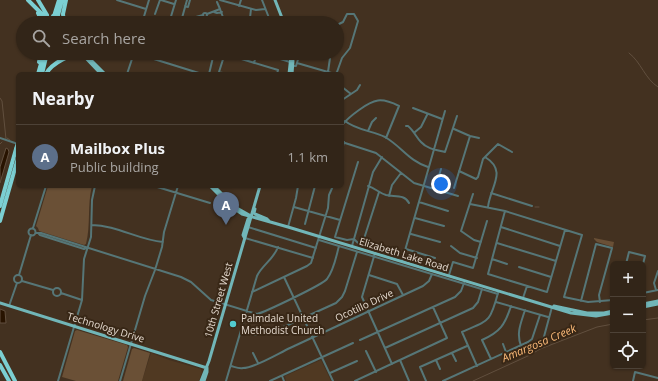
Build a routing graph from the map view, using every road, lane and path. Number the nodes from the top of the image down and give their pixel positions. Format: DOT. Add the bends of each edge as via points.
graph roads {
  1 [pos="30,0"];
  2 [pos="38,0"];
  3 [pos="56,0"];
  4 [pos="59,0"];
  5 [pos="62,0"];
  6 [pos="66,0"];
  7 [pos="116,0"];
  8 [pos="149,0"];
  9 [pos="160,0"];
  10 [pos="176,0"];
  11 [pos="188,0"];
  12 [pos="241,0"];
  13 [pos="262,0"];
  14 [pos="275,0"];
  15 [pos="127,1"];
  16 [pos="218,1"];
  17 [pos="223,1"];
  18 [pos="174,4"];
  19 [pos="239,6"];
  20 [pos="146,9"];
  21 [pos="251,9"];
  22 [pos="265,9"];
  23 [pos="221,10"];
  24 [pos="155,14"];
  25 [pos="40,16"];
  26 [pos="47,16"];
  27 [pos="48,16"];
  28 [pos="54,16"];
  29 [pos="55,16"];
  30 [pos="56,16"];
  31 [pos="63,16"];
  32 [pos="144,16"];
  33 [pos="171,16"];
  34 [pos="182,16"];
  35 [pos="200,16"];
  36 [pos="223,16"];
  37 [pos="250,16"];
  38 [pos="268,16"];
  39 [pos="281,16"];
  40 [pos="344,20"];
  41 [pos="344,56"];
  42 [pos="40,60"];
  43 [pos="42,60"];
  44 [pos="45,60"];
  45 [pos="62,60"];
  46 [pos="88,60"];
  47 [pos="89,60"];
  48 [pos="132,60"];
  49 [pos="155,60"];
  50 [pos="212,60"];
  51 [pos="223,60"];
  52 [pos="244,60"];
  53 [pos="255,60"];
  54 [pos="281,60"];
  55 [pos="292,60"];
  56 [pos="298,60"];
  57 [pos="330,60"];
  58 [pos="341,60"];
  59 [pos="254,63"];
  60 [pos="297,63"];
  61 [pos="292,64"];
  62 [pos="98,69"];
  63 [pos="37,72"];
  64 [pos="38,72"];
  65 [pos="42,72"];
  66 [pos="47,72"];
  67 [pos="101,72"];
  68 [pos="129,72"];
  69 [pos="195,72"];
  70 [pos="209,72"];
  71 [pos="220,72"];
  72 [pos="278,72"];
  73 [pos="292,72"];
  74 [pos="328,72"];
  75 [pos="336,72"];
  76 [pos="360,85"];
  77 [pos="344,88"];
  78 [pos="352,94"];
  79 [pos="344,99"];
  80 [pos="413,108"];
  81 [pos="445,111"];
  82 [pos="427,114"];
  83 [pos="457,116"];
  84 [pos="376,118"];
  85 [pos="442,120"];
  86 [pos="345,121"];
  87 [pos="406,126"];
  88 [pos="454,129"];
  89 [pos="368,131"];
  90 [pos="415,132"];
  91 [pos="470,136"];
  92 [pos="0,138"];
  93 [pos="386,138"];
  94 [pos="479,138"];
  95 [pos="344,142"];
  96 [pos="16,143"];
  97 [pos="16,149"];
  98 [pos="434,150"];
  99 [pos="512,152"];
  100 [pos="382,157"];
  101 [pos="485,157"];
  102 [pos="358,162"];
  103 [pos="16,165"];
  104 [pos="428,167"];
  105 [pos="441,169"];
  106 [pos="459,171"];
  107 [pos="401,173"];
  108 [pos="368,186"];
  109 [pos="423,186"];
  110 [pos="45,188"];
  111 [pos="95,188"];
  112 [pos="160,188"];
  113 [pos="177,188"];
  114 [pos="212,188"];
  115 [pos="216,188"];
  116 [pos="259,188"];
  117 [pos="298,188"];
  118 [pos="315,188"];
  119 [pos="332,188"];
  120 [pos="454,188"];
  121 [pos="435,190"];
  122 [pos="379,192"];
  123 [pos="176,193"];
  124 [pos="491,193"];
  125 [pos="473,194"];
  126 [pos="389,196"];
  127 [pos="458,196"];
  128 [pos="255,202"];
  129 [pos="419,202"];
  130 [pos="210,203"];
  131 [pos="228,203"];
  132 [pos="409,203"];
  133 [pos="470,204"];
  134 [pos="0,206"];
  135 [pos="532,206"];
  136 [pos="294,207"];
  137 [pos="488,208"];
  138 [pos="309,211"];
  139 [pos="448,211"];
  140 [pos="505,211"];
  141 [pos="251,216"];
  142 [pos="325,216"];
  143 [pos="415,218"];
  144 [pos="340,220"];
  145 [pos="0,221"];
  146 [pos="269,221"];
  147 [pos="487,221"];
  148 [pos="305,224"];
  149 [pos="92,225"];
  150 [pos="444,226"];
  151 [pos="288,227"];
  152 [pos="501,227"];
  153 [pos="33,228"];
  154 [pos="248,228"];
  155 [pos="565,230"];
  156 [pos="36,232"];
  157 [pos="410,234"];
  158 [pos="31,235"];
  159 [pos="244,237"];
  160 [pos="319,238"];
  161 [pos="354,239"];
  162 [pos="163,242"];
  163 [pos="440,242"];
  164 [pos="482,242"];
  165 [pos="497,244"];
  166 [pos="339,246"];
  167 [pos="352,246"];
  168 [pos="451,246"];
  169 [pos="560,246"];
  170 [pos="87,248"];
  171 [pos="278,248"];
  172 [pos="316,248"];
  173 [pos="406,249"];
  174 [pos="357,252"];
  175 [pos="374,255"];
  176 [pos="313,258"];
  177 [pos="435,258"];
  178 [pos="477,258"];
  179 [pos="492,259"];
  180 [pos="402,261"];
  181 [pos="556,261"];
  182 [pos="627,261"];
  183 [pos="644,261"];
  184 [pos="507,264"];
  185 [pos="519,267"];
  186 [pos="156,270"];
  187 [pos="658,272"];
  188 [pos="432,274"];
  189 [pos="19,275"];
  190 [pos="368,275"];
  191 [pos="449,275"];
  192 [pos="551,277"];
  193 [pos="284,278"];
  194 [pos="22,281"];
  195 [pos="17,283"];
  196 [pos="464,283"];
  197 [pos="527,286"];
  198 [pos="482,287"];
  199 [pos="53,290"];
  200 [pos="657,290"];
  201 [pos="252,292"];
  202 [pos="499,292"];
  203 [pos="646,292"];
  204 [pos="61,293"];
  205 [pos="403,295"];
  206 [pos="294,296"];
  207 [pos="523,298"];
  208 [pos="82,300"];
  209 [pos="610,300"];
  210 [pos="581,301"];
  211 [pos="496,302"];
  212 [pos="600,302"];
  213 [pos="658,302"];
  214 [pos="0,303"];
  215 [pos="224,305"];
  216 [pos="646,305"];
  217 [pos="9,306"];
  218 [pos="511,306"];
  219 [pos="552,306"];
  220 [pos="646,306"];
  221 [pos="433,307"];
  222 [pos="525,310"];
  223 [pos="246,311"];
  224 [pos="368,312"];
  225 [pos="610,312"];
  226 [pos="540,315"];
  227 [pos="548,317"];
  228 [pos="304,318"];
  229 [pos="441,323"];
  230 [pos="74,326"];
  231 [pos="241,332"];
  232 [pos="378,332"];
  233 [pos="313,337"];
  234 [pos="360,340"];
  235 [pos="353,343"];
  236 [pos="131,344"];
  237 [pos="503,344"];
  238 [pos="542,344"];
  239 [pos="468,346"];
  240 [pos="521,346"];
  241 [pos="385,348"];
  242 [pos="366,351"];
  243 [pos="0,352"];
  244 [pos="253,352"];
  245 [pos="452,352"];
  246 [pos="506,352"];
  247 [pos="322,357"];
  248 [pos="491,359"];
  249 [pos="400,360"];
  250 [pos="436,360"];
  251 [pos="357,361"];
  252 [pos="456,361"];
  253 [pos="258,363"];
  254 [pos="392,364"];
  255 [pos="0,365"];
  256 [pos="231,366"];
  257 [pos="477,366"];
  258 [pos="207,368"];
  259 [pos="440,369"];
  260 [pos="376,372"];
  261 [pos="330,373"];
  262 [pos="282,376"];
  263 [pos="658,378"];
  264 [pos="9,381"];
  265 [pos="15,381"];
  266 [pos="58,381"];
  267 [pos="120,381"];
  268 [pos="203,381"];
  269 [pos="226,381"];
  270 [pos="270,381"];
  271 [pos="284,381"];
  272 [pos="333,381"];
  273 [pos="355,381"];
  274 [pos="409,381"];
  275 [pos="426,381"];
  276 [pos="443,381"];
  277 [pos="633,381"];
  1 -- 25 [label="highway"];
  1 -- 26 [label="highway"];
  1 -- 27 [label="highway"];
  2 -- 26 [label="highway"];
  3 -- 28 [label="highway"];
  4 -- 29 [label="highway"];
  5 -- 30 [label="highway"];
  6 -- 31 [label="highway"];
  7 -- 15 [label="street"];
  8 -- 20 [label="street"];
  9 -- 18 [label="street"];
  9 -- 24 [label="street"];
  10 -- 18 [label="street"];
  11 -- 34 [label="street"];
  12 -- 19 [label="street"];
  13 -- 22 [label="street"];
  14 -- 39 [label="main road"];
  15 -- 20 [label="street"];
  16 -- 17 [label="street"];
  16 -- 23 [label="street"];
  17 -- 19 [label="street"];
  18 -- 33 [label="street"];
  19 -- 21 [label="street"];
  20 -- 32 [label="street"];
  21 -- 22 [label="street"];
  21 -- 37 [label="street"];
  22 -- 38 [label="street"];
  23 -- 35 [label="street"];
  23 -- 36 [label="street"];
  40 -- 41 [label="street" via="349,13 354,14 358,21 350,48"];
  42 -- 63 [label="highway"];
  43 -- 64 [label="highway"];
  44 -- 65 [label="highway"];
  45 -- 66 [label="highway"];
  46 -- 62 [label="main road"];
  47 -- 62 [label="main road"];
  48 -- 68 [label="street"];
  49 -- 69 [label="street"];
  50 -- 70 [label="street"];
  51 -- 71 [label="street"];
  52 -- 59 [label="street"];
  53 -- 59 [label="street"];
  54 -- 61 [label="street"];
  55 -- 61 [label="main road"];
  56 -- 60 [label="street"];
  57 -- 74 [label="street"];
  58 -- 75 [label="street"];
  59 -- 72 [label="street" via="278,70"];
  60 -- 61 [label="street" via="296,66"];
  60 -- 74 [label="street"];
  61 -- 73 [label="main road"];
  62 -- 67 [label="main road"];
  76 -- 78 [label="street"];
  77 -- 78 [label="street"];
  78 -- 79 [label="street"];
  80 -- 82 [label="street"];
  81 -- 85 [label="street"];
  82 -- 85 [label="street"];
  82 -- 90 [label="street" via="421,127"];
  83 -- 88 [label="street"];
  84 -- 89 [label="street"];
  85 -- 98 [label="street"];
  86 -- 89 [label="street"];
  86 -- 93 [label="street" via="371,102 390,101 399,106"];
  87 -- 90 [label="street"];
  88 -- 91 [label="street"];
  88 -- 98 [label="street" via="445,152"];
  89 -- 93 [label="street"];
  90 -- 98 [label="street" via="423,145"];
  91 -- 94 [label="street"];
  91 -- 106 [label="street"];
  92 -- 96 [label="street"];
  93 -- 104 [label="street" via="412,160"];
  95 -- 100 [label="street"];
  97 -- 134 [label="highway, bridge"];
  98 -- 104 [label="street"];
  99 -- 101 [label="street" via="498,144"];
  100 -- 107 [label="street"];
  100 -- 108 [label="street"];
  101 -- 106 [label="street" via="476,179"];
  101 -- 124 [label="street" via="496,169"];
  102 -- 144 [label="street"];
  103 -- 145 [label="highway"];
  104 -- 109 [label="street"];
  105 -- 121 [label="street"];
  106 -- 120 [label="street"];
  107 -- 109 [label="street"];
  107 -- 126 [label="street" via="392,185"];
  108 -- 122 [label="street"];
  108 -- 161 [label="street"];
  109 -- 121 [label="street"];
  109 -- 129 [label="street"];
  110 -- 153 [label="street"];
  111 -- 149 [label="street"];
  112 -- 123 [label="street"];
  113 -- 123 [label="street"];
  114 -- 131 [label="main road"];
  115 -- 131 [label="main road"];
  116 -- 128 [label="main road"];
  117 -- 136 [label="street"];
  118 -- 138 [label="street"];
  119 -- 142 [label="street"];
  121 -- 127 [label="street"];
  122 -- 126 [label="street"];
  122 -- 161 [label="street" via="364,243 360,245"];
  123 -- 130 [label="street"];
  123 -- 162 [label="street"];
  124 -- 135 [label="street"];
  124 -- 137 [label="street"];
  125 -- 133 [label="street"];
  126 -- 132 [label="street" via="401,196"];
  128 -- 141 [label="main road"];
  128 -- 146 [label="main road" via="254,213"];
  129 -- 139 [label="street"];
  129 -- 143 [label="street"];
  131 -- 141 [label="main road, Elizabeth Lake Road"];
  133 -- 137 [label="street"];
  133 -- 164 [label="street" via="461,231"];
  136 -- 138 [label="street"];
  136 -- 151 [label="street"];
  137 -- 140 [label="street"];
  138 -- 142 [label="street"];
  138 -- 148 [label="street"];
  140 -- 152 [label="street"];
  140 -- 155 [label="street"];
  141 -- 146 [label="main road, Elizabeth Lake Road"];
  141 -- 154 [label="main road, 10th Street West"];
  141 -- 159 [label="main road, 10th Street West"];
  142 -- 144 [label="street"];
  142 -- 160 [label="street"];
  143 -- 150 [label="street"];
  143 -- 157 [label="street"];
  144 -- 161 [label="street" via="335,237"];
  146 -- 151 [label="main road, Elizabeth Lake Road"];
  147 -- 164 [label="street"];
  149 -- 162 [label="street" via="106,226"];
  149 -- 170 [label="street"];
  151 -- 160 [label="main road, Elizabeth Lake Road"];
  152 -- 165 [label="street"];
  152 -- 169 [label="street"];
  153 -- 156 [label="street"];
  153 -- 158 [label="street" via="28,231"];
  154 -- 159 [label="main road, 10th Street West"];
  154 -- 172 [label="street"];
  155 -- 169 [label="street"];
  155 -- 210 [label="street" via="582,235 564,297"];
  156 -- 158 [label="street"];
  156 -- 170 [label="street"];
  157 -- 163 [label="street"];
  157 -- 173 [label="street"];
  158 -- 189 [label="street"];
  159 -- 171 [label="street"];
  159 -- 215 [label="main road, 10th Street West"];
  160 -- 166 [label="street"];
  160 -- 167 [label="main road, Elizabeth Lake Road"];
  160 -- 172 [label="street"];
  161 -- 167 [label="street"];
  162 -- 186 [label="street"];
  164 -- 178 [label="street"];
  165 -- 179 [label="street"];
  165 -- 181 [label="street"];
  166 -- 174 [label="street"];
  166 -- 206 [label="street" via="326,280"];
  167 -- 175 [label="main road, Elizabeth Lake Road"];
  168 -- 178 [label="street" via="460,253"];
  169 -- 181 [label="street"];
  170 -- 186 [label="street"];
  170 -- 208 [label="street"];
  171 -- 176 [label="street"];
  171 -- 201 [label="street" via="258,272"];
  172 -- 176 [label="street"];
  173 -- 177 [label="street"];
  173 -- 180 [label="street"];
  174 -- 175 [label="street"];
  174 -- 228 [label="street" via="342,297 333,305"];
  175 -- 180 [label="main road, Elizabeth Lake Road"];
  175 -- 188 [label="street"];
  175 -- 190 [label="street"];
  176 -- 193 [label="street" via="307,266"];
  178 -- 191 [label="street" via="473,268 453,262"];
  179 -- 184 [label="street"];
  179 -- 197 [label="street" via="488,274"];
  180 -- 191 [label="main road, Elizabeth Lake Road"];
  181 -- 192 [label="street"];
  182 -- 183 [label="street" via="629,252 645,256"];
  185 -- 192 [label="street"];
  186 -- 215 [label="street" via="186,279 211,300"];
  186 -- 236 [label="street" via="145,296"];
  187 -- 200 [label="street" via="654,283"];
  188 -- 196 [label="street"];
  188 -- 205 [label="street, Ocotillo Drive" via="424,286"];
  189 -- 194 [label="street"];
  189 -- 195 [label="street" via="14,278"];
  190 -- 205 [label="street" via="397,284"];
  190 -- 224 [label="street" via="362,297"];
  191 -- 198 [label="main road, Elizabeth Lake Road"];
  192 -- 197 [label="street" via="547,292"];
  193 -- 201 [label="street"];
  193 -- 206 [label="street"];
  194 -- 195 [label="street"];
  194 -- 199 [label="street"];
  195 -- 217 [label="street"];
  196 -- 198 [label="street"];
  196 -- 221 [label="street" via="458,295"];
  197 -- 207 [label="street"];
  198 -- 202 [label="main road, Elizabeth Lake Road"];
  198 -- 229 [label="street" via="478,302 473,308"];
  199 -- 204 [label="street" via="58,288"];
  199 -- 204 [label="street" via="56,296"];
  200 -- 203 [label="street"];
  201 -- 223 [label="street"];
  202 -- 207 [label="main road, Elizabeth Lake Road"];
  202 -- 211 [label="street"];
  204 -- 208 [label="street"];
  205 -- 224 [label="street, Ocotillo Drive"];
  206 -- 223 [label="street" via="257,314"];
  206 -- 228 [label="street"];
  207 -- 219 [label="main road, Elizabeth Lake Road"];
  208 -- 230 [label="street"];
  209 -- 212 [label="street"];
  210 -- 212 [label="street"];
  210 -- 212 [label="street" via="596,244 612,248 600,291"];
  211 -- 218 [label="street"];
  211 -- 239 [label="street" via="490,318 462,332"];
  213 -- 216 [label="main road"];
  213 -- 220 [label="main road"];
  214 -- 217 [label="main road, Technology Drive"];
  215 -- 223 [label="street"];
  215 -- 258 [label="main road, 10th Street West"];
  217 -- 230 [label="main road, Technology Drive"];
  218 -- 222 [label="street"];
  218 -- 248 [label="street" via="500,329 482,340"];
  219 -- 225 [label="main road, Elizabeth Lake Road" via="587,313"];
  219 -- 227 [label="street"];
  221 -- 229 [label="street"];
  221 -- 232 [label="street"];
  222 -- 226 [label="street"];
  222 -- 240 [label="street" via="518,333"];
  223 -- 231 [label="street"];
  224 -- 232 [label="street"];
  224 -- 233 [label="street, Ocotillo Drive"];
  226 -- 227 [label="street"];
  226 -- 240 [label="street" via="532,339"];
  227 -- 238 [label="street"];
  228 -- 231 [label="street" via="268,334 254,335"];
  228 -- 233 [label="street"];
  229 -- 241 [label="street"];
  229 -- 249 [label="street" via="447,338"];
  230 -- 236 [label="main road, Technology Drive"];
  230 -- 266 [label="street"];
  231 -- 256 [label="street"];
  232 -- 234 [label="street"];
  232 -- 241 [label="street"];
  233 -- 247 [label="street"];
  233 -- 253 [label="street, Ocotillo Drive"];
  235 -- 247 [label="street"];
  236 -- 258 [label="main road, Technology Drive"];
  236 -- 267 [label="street"];
  237 -- 246 [label="street"];
  239 -- 245 [label="street"];
  239 -- 257 [label="street"];
  240 -- 246 [label="street"];
  241 -- 254 [label="street"];
  242 -- 260 [label="street"];
  243 -- 265 [label="highway"];
  244 -- 253 [label="street"];
  245 -- 250 [label="street"];
  245 -- 252 [label="street"];
  246 -- 248 [label="street"];
  247 -- 261 [label="street"];
  247 -- 262 [label="street"];
  248 -- 257 [label="street"];
  249 -- 254 [label="street"];
  249 -- 274 [label="street"];
  250 -- 259 [label="street"];
  250 -- 275 [label="street" via="420,367"];
  251 -- 261 [label="street"];
  253 -- 256 [label="street, Ocotillo Drive" via="241,369"];
  254 -- 260 [label="street"];
  255 -- 264 [label="highway"];
  256 -- 269 [label="street"];
  257 -- 276 [label="street"];
  258 -- 268 [label="main road, 10th Street West"];
  260 -- 273 [label="street"];
  261 -- 272 [label="street"];
  262 -- 270 [label="street"];
  262 -- 271 [label="street"];
  263 -- 277 [label="street" via="636,372"];
}
